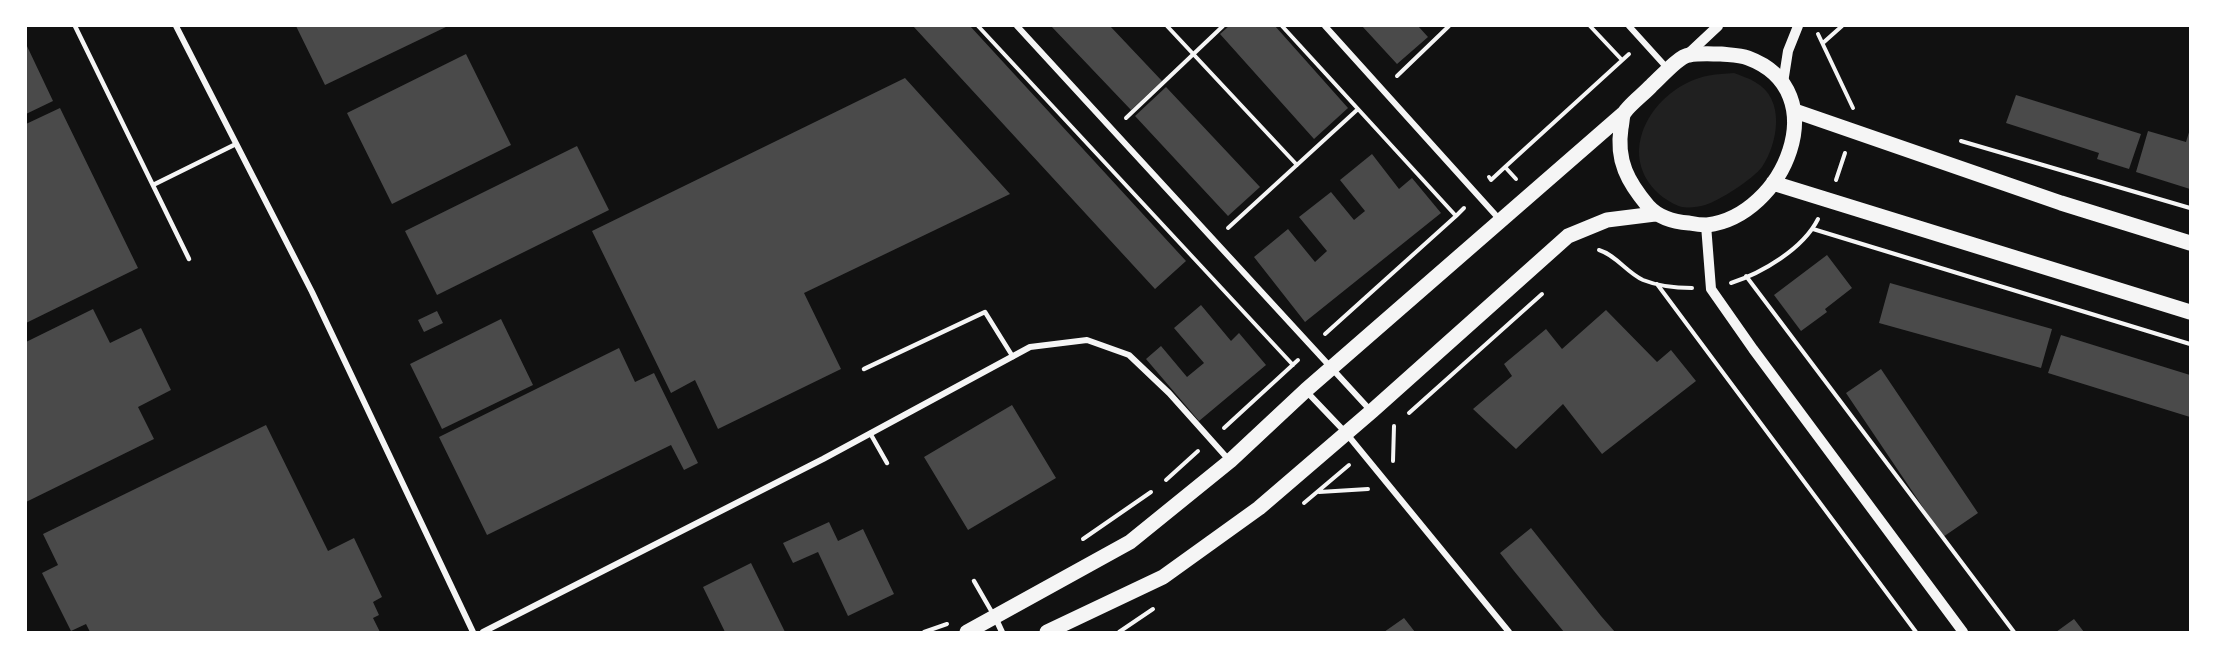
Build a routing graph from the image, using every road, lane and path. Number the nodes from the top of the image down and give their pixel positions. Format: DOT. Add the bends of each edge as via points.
graph roads {
  1 [pos="75,26"];
  2 [pos="176,26"];
  3 [pos="978,26"];
  4 [pos="1017,26"];
  5 [pos="1167,26"];
  6 [pos="1223,26"];
  7 [pos="1282,26"];
  8 [pos="1325,26"];
  9 [pos="1449,26"];
  10 [pos="1590,26"];
  11 [pos="1629,26"];
  12 [pos="1718,26"];
  13 [pos="1798,26"];
  14 [pos="1842,26"];
  15 [pos="1643,41"];
  16 [pos="1824,42"];
  17 [pos="1193,53"];
  18 [pos="1687,55"];
  19 [pos="1622,60"];
  20 [pos="1669,69"];
  21 [pos="1397,76"];
  22 [pos="1783,83"];
  23 [pos="1359,109"];
  24 [pos="1795,111"];
  25 [pos="1623,114"];
  26 [pos="1132,128"];
  27 [pos="1955,140"];
  28 [pos="236,144"];
  29 [pos="1298,165"];
  30 [pos="1491,180"];
  31 [pos="1773,183"];
  32 [pos="153,185"];
  33 [pos="1484,187"];
  34 [pos="1530,194"];
  35 [pos="1470,201"];
  36 [pos="2190,208"];
  37 [pos="1655,214"];
  38 [pos="1456,216"];
  39 [pos="1501,221"];
  40 [pos="1706,225"];
  41 [pos="1813,229"];
  42 [pos="1225,230"];
  43 [pos="2190,243"];
  44 [pos="189,259"];
  45 [pos="1746,276"];
  46 [pos="1657,283"];
  47 [pos="2190,312"];
  48 [pos="1322,337"];
  49 [pos="2190,344"];
  50 [pos="1013,357"];
  51 [pos="1332,368"];
  52 [pos="864,369"];
  53 [pos="1306,390"];
  54 [pos="1371,411"];
  55 [pos="870,433"];
  56 [pos="1346,433"];
  57 [pos="1211,439"];
  58 [pos="1230,461"];
  59 [pos="887,463"];
  60 [pos="1165,481"];
  61 [pos="1157,488"];
  62 [pos="1081,540"];
  63 [pos="974,581"];
  64 [pos="995,616"];
  65 [pos="952,622"];
  66 [pos="473,633"];
  67 [pos="483,633"];
  68 [pos="924,633"];
  69 [pos="967,633"];
  70 [pos="1002,633"];
  71 [pos="1047,633"];
  72 [pos="1509,633"];
  73 [pos="1916,633"];
  74 [pos="1963,633"];
  75 [pos="2014,633"];
  1 -- 32 [label="lane"];
  2 -- 28 [label="street"];
  3 -- 57 [label="path" via="1293,365"];
  4 -- 51 [label="street"];
  5 -- 17 [label="path"];
  6 -- 17 [label="path"];
  7 -- 23 [label="path"];
  8 -- 39 [label="street"];
  9 -- 21 [label="path"];
  10 -- 19 [label="path"];
  11 -- 15 [label="street"];
  12 -- 18 [label="street"];
  13 -- 22 [label="street" via="1788,51"];
  14 -- 16 [label="path"];
  15 -- 19 [label="path"];
  15 -- 20 [label="street"];
  17 -- 26 [label="path" via="1124,119"];
  17 -- 29 [label="path"];
  18 -- 20 [label="main road"];
  18 -- 22 [label="main road" via="1747,57 1766,67"];
  19 -- 34 [label="path" via="1505,167"];
  20 -- 25 [label="main road"];
  22 -- 24 [label="main road"];
  23 -- 29 [label="path"];
  23 -- 38 [label="path"];
  24 -- 31 [label="main road" via="1795,133 1788,158"];
  24 -- 43 [label="main road"];
  25 -- 34 [label="main road"];
  25 -- 37 [label="main road" via="1618,146 1624,168 1633,188"];
  27 -- 36 [label="path"];
  28 -- 32 [label="lane"];
  28 -- 66 [label="street" via="312,292"];
  29 -- 42 [label="path"];
  30 -- 33 [label="path"];
  31 -- 40 [label="main road" via="1747,208"];
  31 -- 47 [label="main road"];
  32 -- 44 [label="lane"];
  34 -- 39 [label="main road"];
  35 -- 38 [label="path"];
  37 -- 40 [label="main road"];
  37 -- 54 [label="main road" via="1607,220 1568,236"];
  38 -- 48 [label="path"];
  39 -- 51 [label="main road"];
  40 -- 74 [label="street" via="1711,289"];
  41 -- 49 [label="path"];
  45 -- 75 [label="path"];
  46 -- 73 [label="path"];
  50 -- 52 [label="lane" via="985,312"];
  50 -- 55 [label="street"];
  50 -- 57 [label="street" via="1030,348 1087,340 1129,355"];
  51 -- 53 [label="main road"];
  51 -- 54 [label="street"];
  53 -- 56 [label="street"];
  53 -- 58 [label="main road"];
  54 -- 56 [label="main road"];
  55 -- 59 [label="lane"];
  55 -- 67 [label="street"];
  56 -- 71 [label="main road" via="1259,508 1163,577"];
  56 -- 72 [label="street"];
  57 -- 58 [label="street"];
  57 -- 60 [label="path"];
  58 -- 64 [label="main road" via="1130,542"];
  61 -- 62 [label="path"];
  63 -- 64 [label="lane"];
  64 -- 69 [label="main road"];
  64 -- 70 [label="street"];
  65 -- 68 [label="path"];
}
